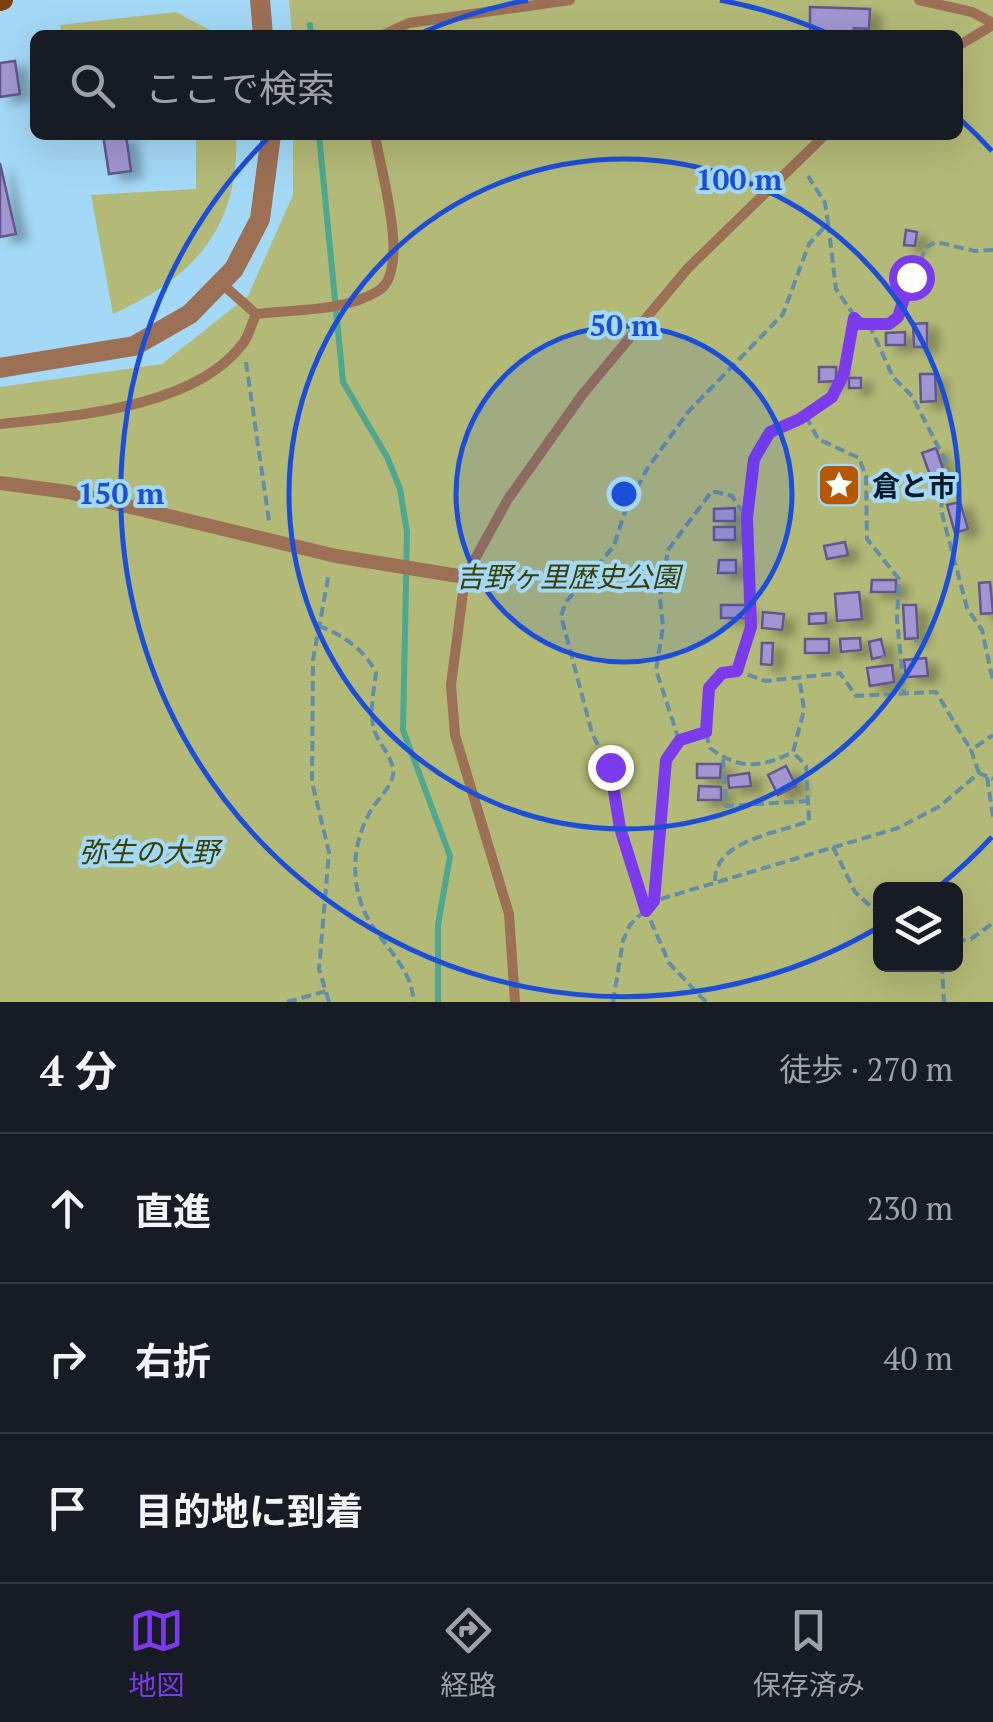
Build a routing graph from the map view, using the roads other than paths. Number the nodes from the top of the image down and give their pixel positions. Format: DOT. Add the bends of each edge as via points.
graph roads {
  1 [pos="260,0"];
  2 [pos="570,0"];
  3 [pos="919,0"];
  4 [pos="993,24"];
  5 [pos="263,30"];
  6 [pos="394,30"];
  7 [pos="963,43"];
  8 [pos="270,140"];
  9 [pos="375,140"];
  10 [pos="819,140"];
  11 [pos="221,282"];
  12 [pos="256,314"];
  13 [pos="0,368"];
  14 [pos="0,424"];
  15 [pos="0,484"];
  16 [pos="465,577"];
  17 [pos="515,1002"];
  1 -- 5 [label="street"];
  2 -- 6 [label="lane"];
  3 -- 4 [label="lane"];
  4 -- 7 [label="lane"];
  8 -- 11 [label="street" via="260,219"];
  9 -- 12 [label="lane" via="392,228 392,275 380,290 359,299"];
  10 -- 16 [label="lane" via="688,268 582,395 508,499"];
  11 -- 12 [label="lane"];
  11 -- 13 [label="street" via="190,314 134,346"];
  12 -- 14 [label="lane" via="243,343 204,377 133,405"];
  15 -- 16 [label="street" via="68,492 336,556"];
  16 -- 17 [label="lane" via="451,685 455,735 510,914"];
}
